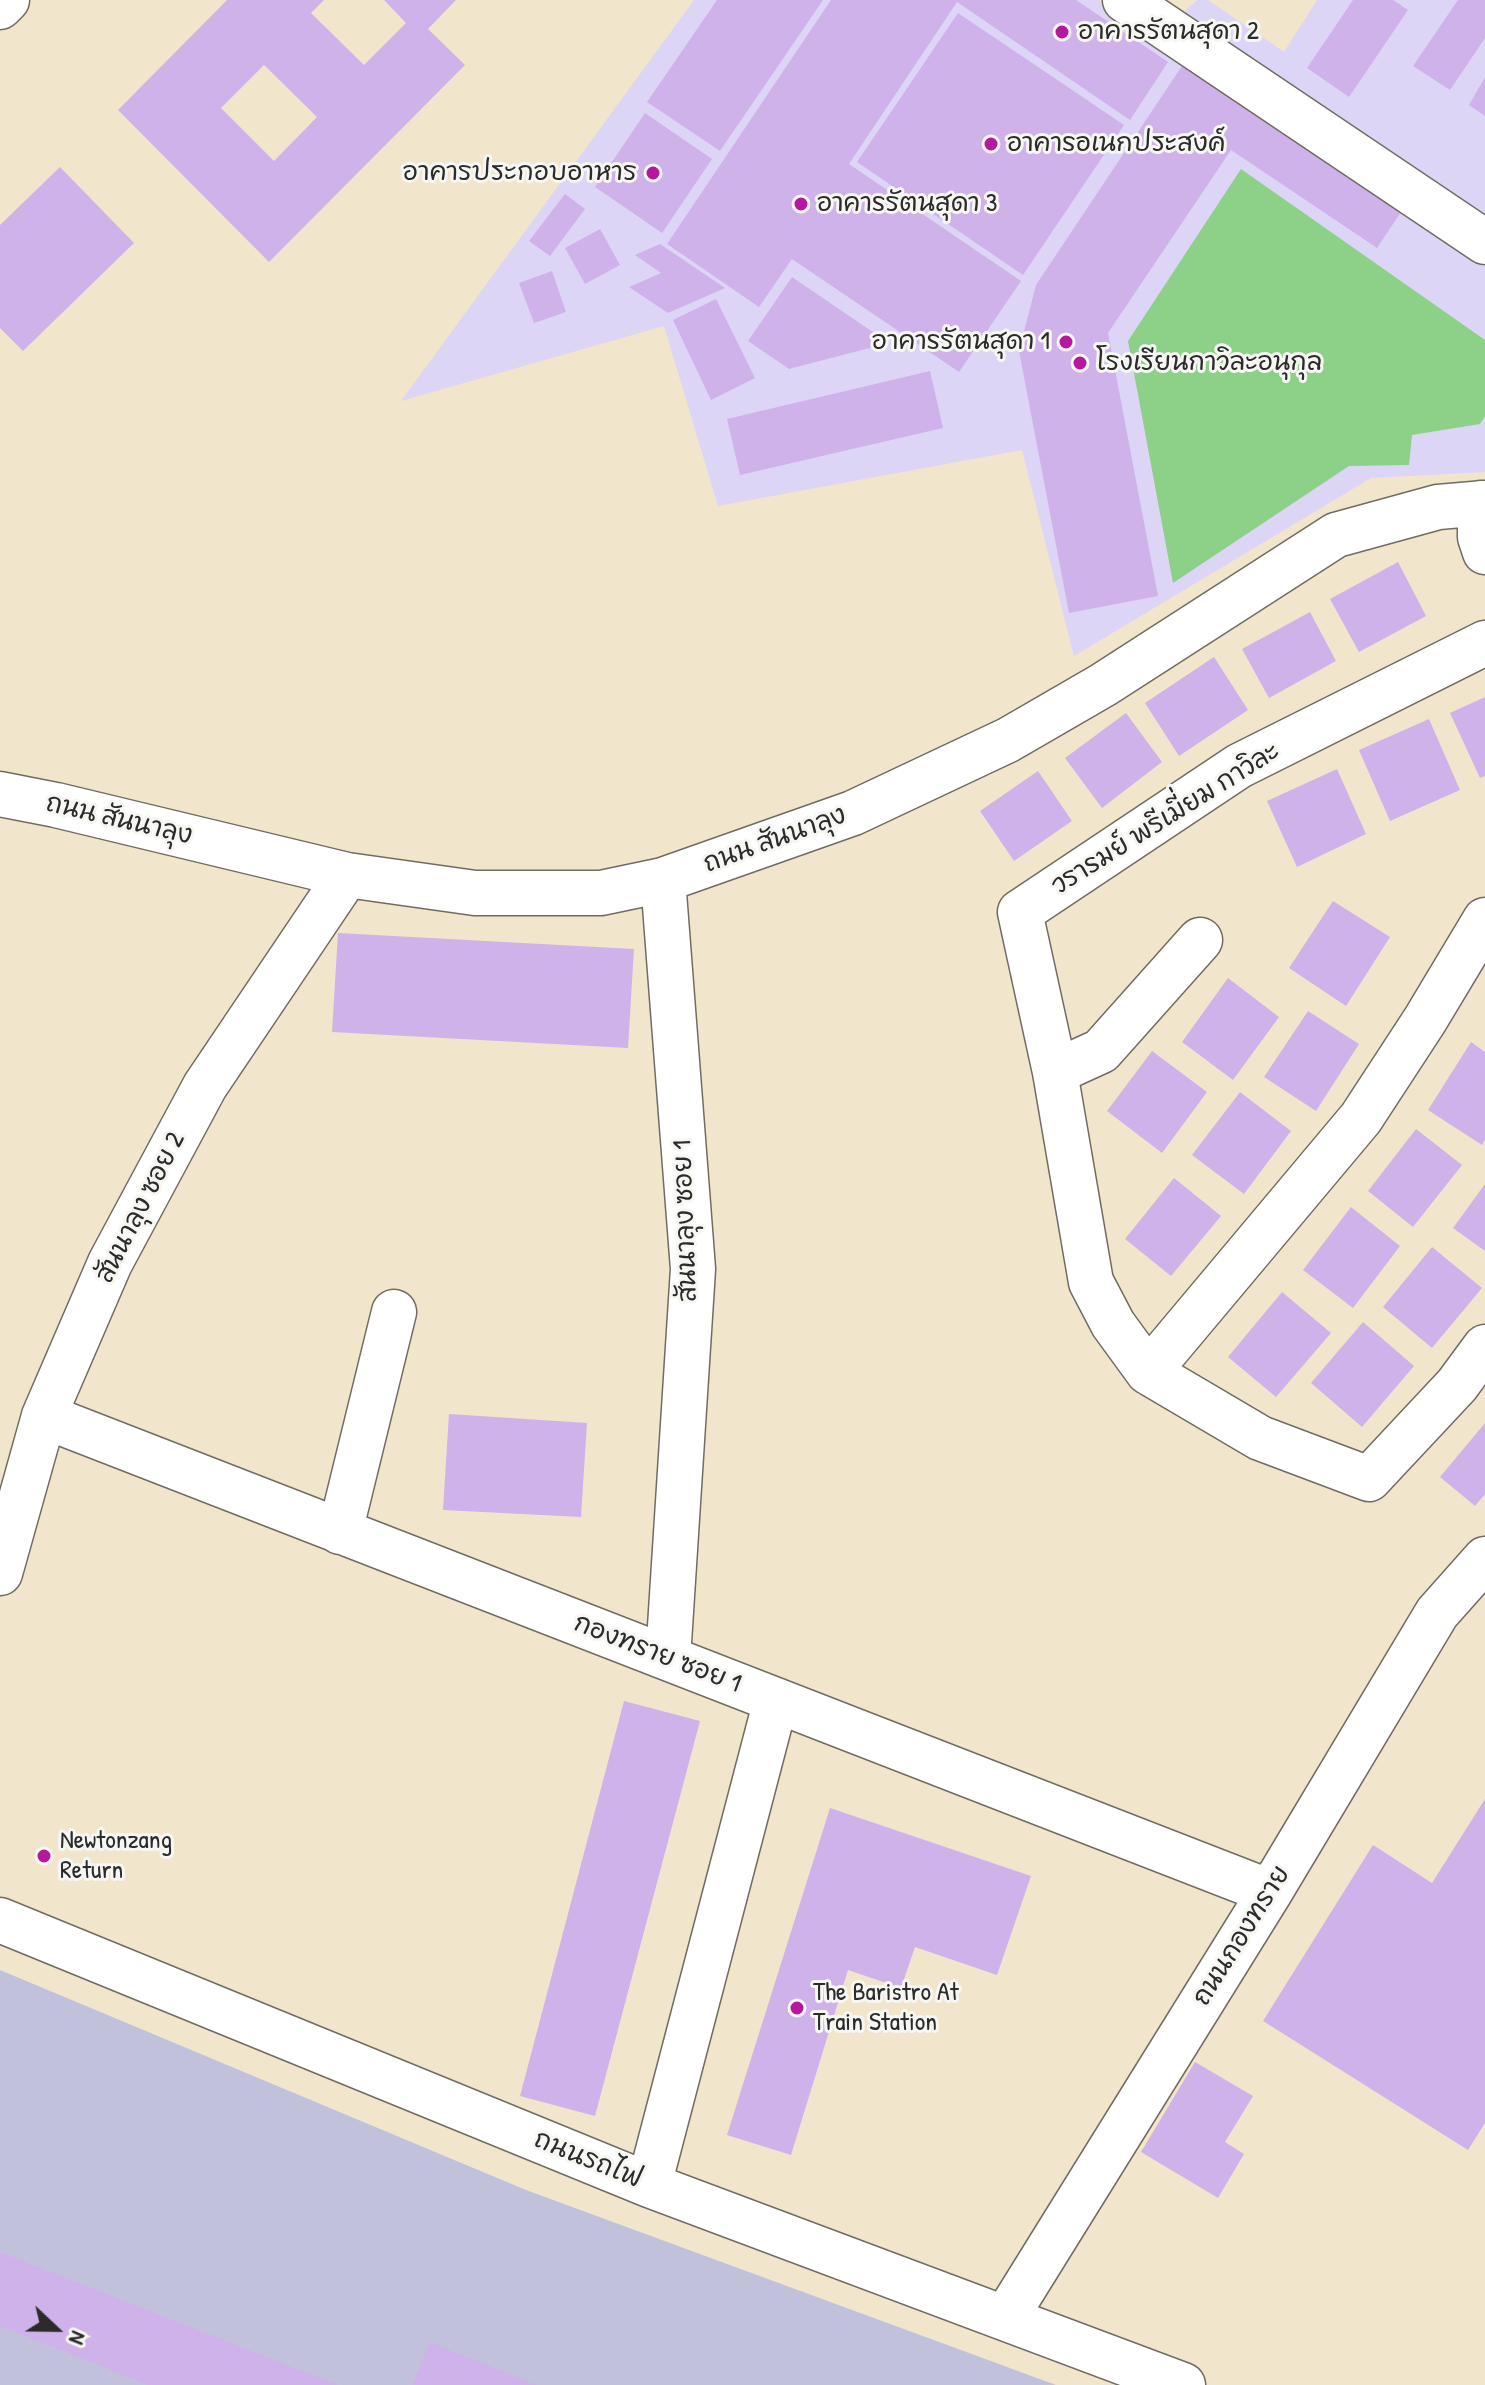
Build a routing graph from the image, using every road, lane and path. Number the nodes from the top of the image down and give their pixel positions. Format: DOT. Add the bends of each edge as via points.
graph roads {
  1 [pos="7,0"];
  2 [pos="1125,0"];
  3 [pos="0,7"];
  4 [pos="1485,242"];
  5 [pos="1482,503"];
  6 [pos="1485,552"];
  7 [pos="1485,643"];
  8 [pos="0,794"];
  9 [pos="347,875"];
  10 [pos="663,880"];
  11 [pos="1485,920"];
  12 [pos="1200,940"];
  13 [pos="1055,1072"];
  14 [pos="394,1312"];
  15 [pos="1485,1347"];
  16 [pos="1148,1372"];
  17 [pos="44,1416"];
  18 [pos="340,1532"];
  19 [pos="1485,1559"];
  20 [pos="0,1573"];
  21 [pos="668,1658"];
  22 [pos="776,1700"];
  23 [pos="1270,1892"];
  24 [pos="0,1920"];
  25 [pos="649,2185"];
  26 [pos="1006,2317"];
  27 [pos="1183,2385"];
  1 -- 3 [label="street"];
  2 -- 4 [label="street"];
  5 -- 6 [label="street" via="1480,537"];
  5 -- 10 [label="street, ถนน สันนาลุง" via="1438,507 1336,535 1008,740 853,813"];
  7 -- 13 [label="street, วรารมย์ พรีเมี่ยม กาวิละ" via="1239,766 1020,912"];
  8 -- 9 [label="street, ถนน สันนาลุง"];
  9 -- 10 [label="street, ถนน สันนาลุง" via="475,893 601,893"];
  9 -- 17 [label="street, สันนาลุง ซอย 2" via="205,1086 110,1263"];
  10 -- 21 [label="street, สันนาลุง ซอย 1" via="693,1269"];
  11 -- 16 [label="street" via="1361,1118"];
  12 -- 13 [label="street" via="1101,1051"];
  13 -- 16 [label="street" via="1091,1282"];
  14 -- 18 [label="street"];
  15 -- 16 [label="street" via="1457,1385 1369,1479 1260,1438"];
  17 -- 18 [label="street, กองทราย ซอย 1"];
  17 -- 20 [label="street, สันนาลุง ซอย 2"];
  18 -- 21 [label="street, กองทราย ซอย 1"];
  19 -- 23 [label="street, ถนนกองทราย" via="1437,1613"];
  21 -- 22 [label="street, กองทราย ซอย 1"];
  22 -- 23 [label="street, กองทราย ซอย 1"];
  22 -- 25 [label="street"];
  23 -- 26 [label="street, ถนนกองทราย"];
  24 -- 25 [label="street, ถนนรถไฟ"];
  25 -- 26 [label="street, ถนนรถไฟ"];
  26 -- 27 [label="street, ถนนรถไฟ"];
}
